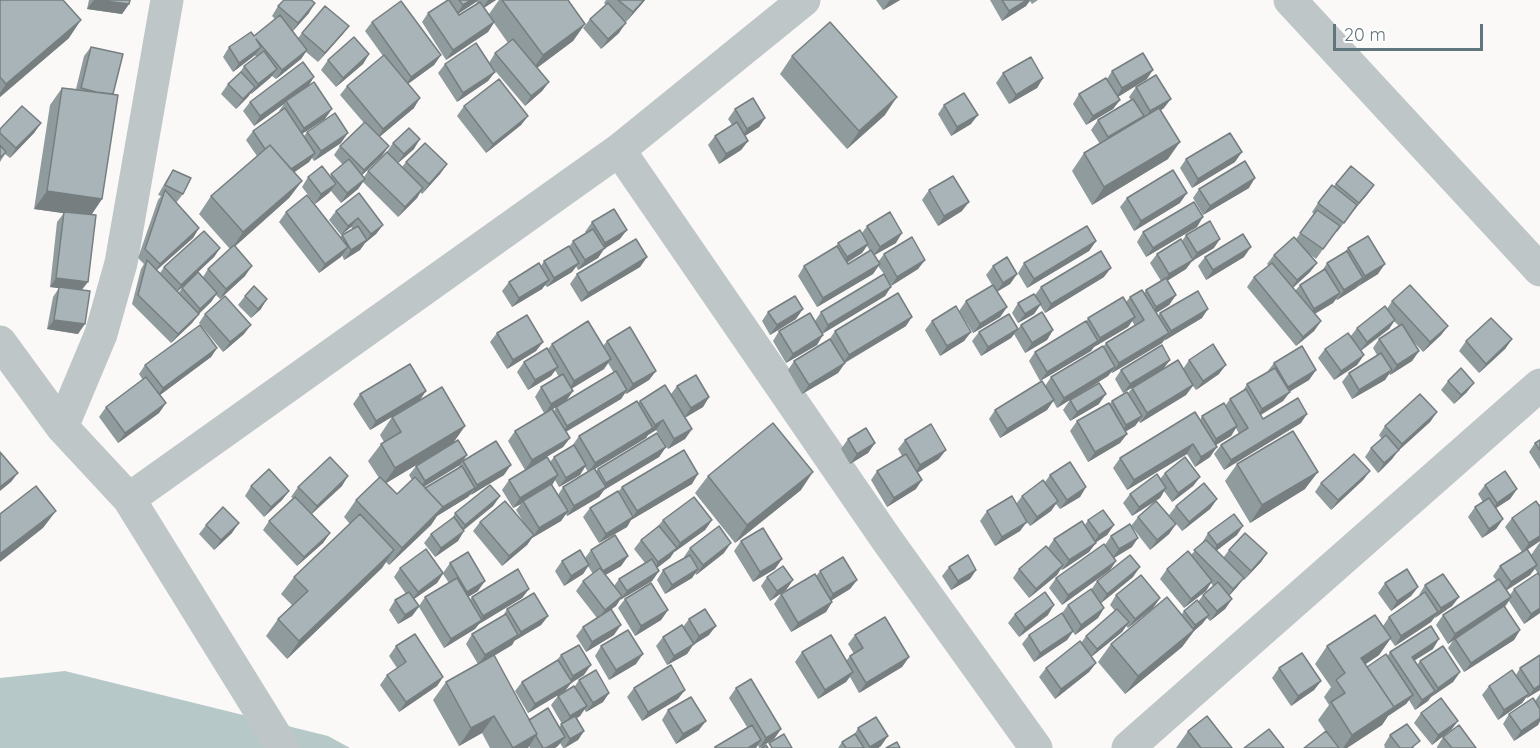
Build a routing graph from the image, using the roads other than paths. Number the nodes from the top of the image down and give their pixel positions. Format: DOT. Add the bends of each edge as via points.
graph roads {
  1 [pos="167,0"];
  2 [pos="804,0"];
  3 [pos="1290,0"];
  4 [pos="619,150"];
  5 [pos="1540,270"];
  6 [pos="0,342"];
  7 [pos="1540,385"];
  8 [pos="62,427"];
  9 [pos="129,499"];
  10 [pos="283,748"];
  11 [pos="1036,748"];
  12 [pos="1128,748"];
  1 -- 8 [label="street" via="121,263 101,334"];
  2 -- 4 [label="street"];
  3 -- 5 [label="street"];
  4 -- 9 [label="street"];
  4 -- 11 [label="street" via="887,540"];
  6 -- 8 [label="street"];
  7 -- 12 [label="street"];
  8 -- 9 [label="street"];
  9 -- 10 [label="street"];
}
